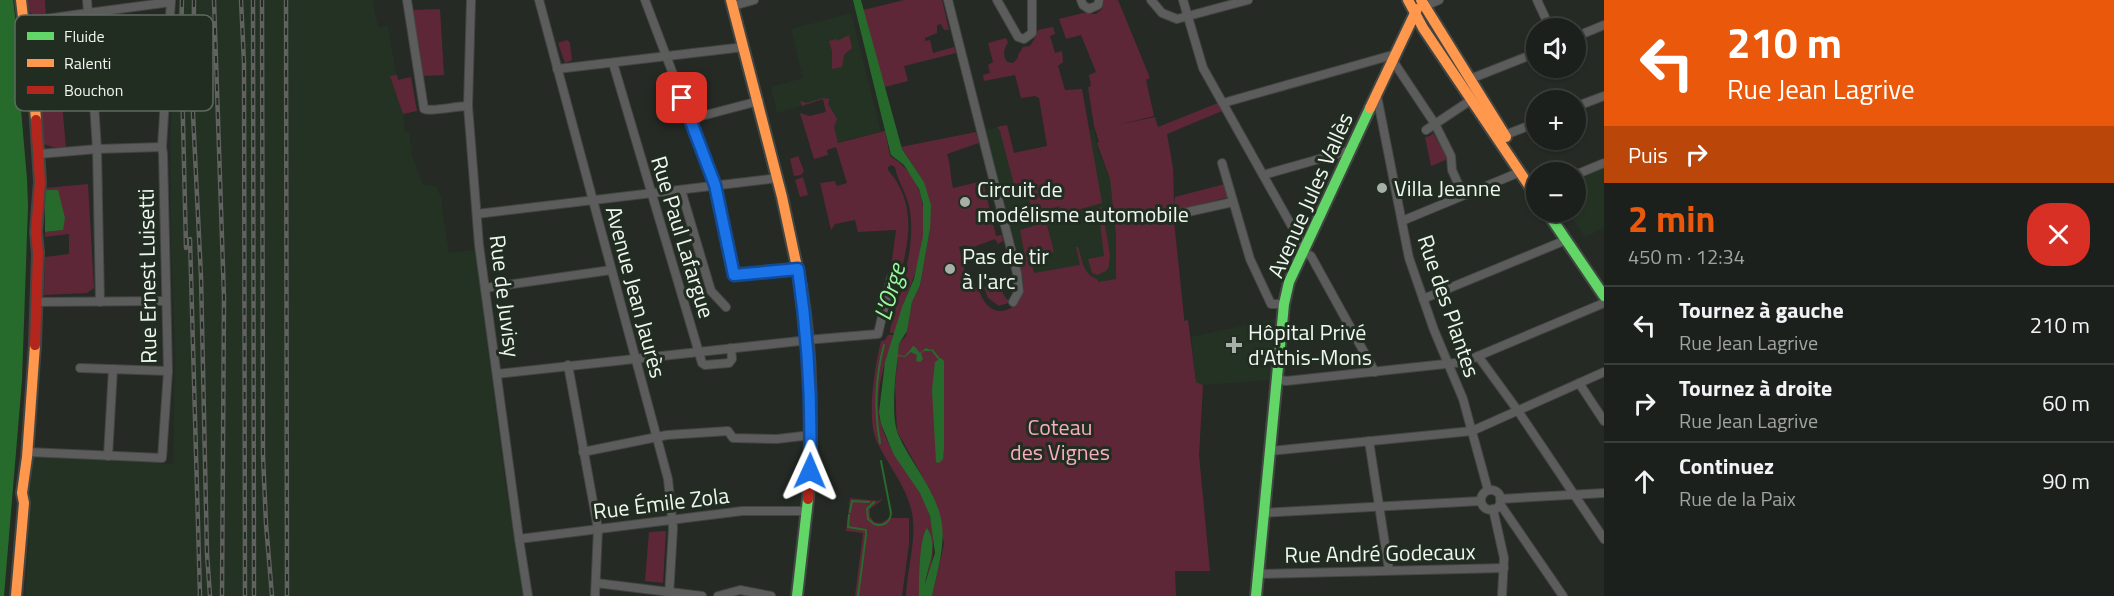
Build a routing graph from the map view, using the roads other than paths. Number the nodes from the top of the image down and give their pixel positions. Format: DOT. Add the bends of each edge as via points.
graph roads {
  1 [pos="21,0"];
  2 [pos="87,0"];
  3 [pos="407,0"];
  4 [pos="471,0"];
  5 [pos="539,0"];
  6 [pos="645,0"];
  7 [pos="754,0"];
  8 [pos="948,0"];
  9 [pos="997,0"];
  10 [pos="1032,0"];
  11 [pos="1081,0"];
  12 [pos="1099,0"];
  13 [pos="1150,0"];
  14 [pos="1183,0"];
  15 [pos="1248,0"];
  16 [pos="1439,0"];
  17 [pos="1537,0"];
  18 [pos="171,1"];
  19 [pos="732,3"];
  20 [pos="1417,7"];
  21 [pos="88,14"];
  22 [pos="23,15"];
  23 [pos="80,15"];
  24 [pos="1188,17"];
  25 [pos="1545,18"];
  26 [pos="1604,25"];
  27 [pos="1586,32"];
  28 [pos="744,47"];
  29 [pos="667,57"];
  30 [pos="1526,57"];
  31 [pos="1394,58"];
  32 [pos="613,63"];
  33 [pos="557,69"];
  34 [pos="1470,80"];
  35 [pos="1377,96"];
  36 [pos="1604,96"];
  37 [pos="1471,100"];
  38 [pos="759,101"];
  39 [pos="1586,103"];
  40 [pos="1223,104"];
  41 [pos="1485,104"];
  42 [pos="468,106"];
  43 [pos="36,111"];
  44 [pos="95,111"];
  45 [pos="163,111"];
  46 [pos="690,119"];
  47 [pos="1435,124"];
  48 [pos="1526,127"];
  49 [pos="1426,130"];
  50 [pos="1505,135"];
  51 [pos="162,147"];
  52 [pos="97,148"];
  53 [pos="1351,150"];
  54 [pos="39,154"];
  55 [pos="1222,163"];
  56 [pos="1604,163"];
  57 [pos="1526,168"];
  58 [pos="1586,170"];
  59 [pos="1520,172"];
  60 [pos="1263,175"];
  61 [pos="778,178"];
  62 [pos="1526,181"];
  63 [pos="715,185"];
  64 [pos="681,190"];
  65 [pos="651,193"];
  66 [pos="1463,195"];
  67 [pos="593,200"];
  68 [pos="1233,202"];
  69 [pos="477,213"];
  70 [pos="1174,215"];
  71 [pos="1402,221"];
  72 [pos="1554,222"];
  73 [pos="1562,222"];
  74 [pos="1566,240"];
  75 [pos="1304,248"];
  76 [pos="798,269"];
  77 [pos="611,270"];
  78 [pos="891,278"];
  79 [pos="1604,284"];
  80 [pos="485,288"];
  81 [pos="1604,296"];
  82 [pos="1424,300"];
  83 [pos="166,301"];
  84 [pos="36,302"];
  85 [pos="100,302"];
  86 [pos="1013,302"];
  87 [pos="1604,303"];
  88 [pos="1284,304"];
  89 [pos="726,307"];
  90 [pos="808,340"];
  91 [pos="731,348"];
  92 [pos="698,352"];
  93 [pos="1478,356"];
  94 [pos="636,358"];
  95 [pos="1449,364"];
  96 [pos="567,365"];
  97 [pos="80,368"];
  98 [pos="113,369"];
  99 [pos="168,371"];
  100 [pos="1375,372"];
  101 [pos="1604,372"];
  102 [pos="497,374"];
  103 [pos="1277,379"];
  104 [pos="1579,384"];
  105 [pos="1518,411"];
  106 [pos="1604,421"];
  107 [pos="1472,431"];
  108 [pos="811,435"];
  109 [pos="657,437"];
  110 [pos="1370,441"];
  111 [pos="1269,451"];
  112 [pos="28,452"];
  113 [pos="584,452"];
  114 [pos="108,456"];
  115 [pos="1488,490"];
  116 [pos="1604,493"];
  117 [pos="1574,494"];
  118 [pos="1481,501"];
  119 [pos="1498,504"];
  120 [pos="1379,505"];
  121 [pos="808,511"];
  122 [pos="1263,513"];
  123 [pos="673,519"];
  124 [pos="598,529"];
  125 [pos="519,539"];
  126 [pos="1604,539"];
  127 [pos="1504,568"];
  128 [pos="1389,570"];
  129 [pos="1257,574"];
  130 [pos="596,583"];
  131 [pos="669,594"];
  132 [pos="16,596"];
  133 [pos="528,596"];
  134 [pos="595,596"];
  135 [pos="702,596"];
  136 [pos="718,596"];
  137 [pos="771,596"];
  138 [pos="797,596"];
  139 [pos="1256,596"];
  140 [pos="1502,596"];
  141 [pos="1563,596"];
  1 -- 22 [label="main road"];
  2 -- 21 [label="street"];
  3 -- 42 [label="street" via="424,109"];
  4 -- 42 [label="street, Rue de Juvisy"];
  5 -- 33 [label="street, Avenue Jean Jaurès"];
  6 -- 29 [label="street"];
  7 -- 19 [label="street"];
  8 -- 86 [label="street" via="1017,273 1018,291"];
  9 -- 10 [label="street" via="1018,37 1024,39 1032,33"];
  11 -- 12 [label="street" via="1084,7 1091,9"];
  13 -- 24 [label="street" via="1170,17"];
  14 -- 24 [label="street"];
  15 -- 24 [label="street"];
  16 -- 20 [label="street"];
  17 -- 25 [label="street"];
  18 -- 21 [label="street"];
  19 -- 28 [label="main road"];
  20 -- 31 [label="main road, Avenue Jules Vallès"];
  20 -- 34 [label="main road"];
  20 -- 37 [label="main road"];
  20 -- 41 [label="main road"];
  21 -- 23 [label="street"];
  24 -- 40 [label="street" via="1203,68"];
  26 -- 27 [label="street"];
  28 -- 29 [label="street"];
  28 -- 38 [label="main road"];
  29 -- 32 [label="street"];
  29 -- 46 [label="street"];
  30 -- 34 [label="street"];
  31 -- 35 [label="main road, Avenue Jules Vallès"];
  31 -- 40 [label="street"];
  31 -- 47 [label="street"];
  32 -- 33 [label="street"];
  32 -- 65 [label="street, Rue Paul Lafargue"];
  33 -- 67 [label="street, Avenue Jean Jaurès"];
  34 -- 41 [label="main road"];
  35 -- 53 [label="main road, Avenue Jules Vallès"];
  35 -- 71 [label="street, Rue des Plantes"];
  36 -- 39 [label="street"];
  37 -- 47 [label="street"];
  37 -- 59 [label="main road"];
  38 -- 46 [label="street"];
  38 -- 61 [label="main road"];
  40 -- 60 [label="street"];
  41 -- 50 [label="main road"];
  42 -- 69 [label="street, Rue de Juvisy"];
  43 -- 54 [label="main road"];
  44 -- 52 [label="street"];
  45 -- 51 [label="street, Rue Ernest Luisetti"];
  46 -- 63 [label="street"];
  47 -- 49 [label="street"];
  47 -- 66 [label="street" via="1451,156 1452,170"];
  48 -- 50 [label="street"];
  50 -- 57 [label="main road"];
  51 -- 52 [label="street"];
  51 -- 83 [label="street, Rue Ernest Luisetti"];
  52 -- 54 [label="street"];
  52 -- 85 [label="street"];
  53 -- 60 [label="street"];
  53 -- 75 [label="main road, Avenue Jules Vallès"];
  54 -- 84 [label="main road"];
  55 -- 68 [label="street"];
  56 -- 58 [label="street"];
  59 -- 62 [label="main road"];
  59 -- 66 [label="street"];
  60 -- 75 [label="street"];
  61 -- 63 [label="street"];
  61 -- 76 [label="main road"];
  63 -- 64 [label="street"];
  63 -- 76 [label="street" via="734,275"];
  64 -- 65 [label="street"];
  64 -- 89 [label="street" via="711,291"];
  65 -- 67 [label="street"];
  65 -- 92 [label="street, Rue Paul Lafargue"];
  66 -- 71 [label="street"];
  67 -- 69 [label="street"];
  67 -- 77 [label="street, Avenue Jean Jaurès"];
  68 -- 70 [label="street"];
  68 -- 88 [label="street" via="1250,259 1271,304"];
  69 -- 80 [label="street, Rue de Juvisy"];
  71 -- 82 [label="street, Rue des Plantes" via="1409,258"];
  72 -- 74 [label="main road"];
  73 -- 79 [label="main road"];
  74 -- 81 [label="main road"];
  74 -- 82 [label="street"];
  75 -- 88 [label="main road, Avenue Jules Vallès"];
  75 -- 100 [label="street"];
  76 -- 90 [label="main road"];
  77 -- 80 [label="street"];
  77 -- 94 [label="street, Avenue Jean Jaurès"];
  78 -- 90 [label="street" via="878,334"];
  80 -- 102 [label="street, Rue de Juvisy"];
  82 -- 95 [label="street, Rue des Plantes"];
  83 -- 85 [label="street"];
  83 -- 99 [label="street, Rue Ernest Luisetti"];
  84 -- 85 [label="street"];
  84 -- 112 [label="main road"];
  87 -- 93 [label="street"];
  88 -- 103 [label="main road, Avenue Jules Vallès"];
  90 -- 91 [label="street"];
  90 -- 108 [label="main road"];
  91 -- 92 [label="street"];
  91 -- 92 [label="street" via="730,362 705,365"];
  92 -- 94 [label="street"];
  93 -- 95 [label="street"];
  93 -- 105 [label="street"];
  94 -- 96 [label="street"];
  94 -- 109 [label="street, Avenue Jean Jaurès"];
  95 -- 100 [label="street"];
  95 -- 107 [label="street, Rue des Plantes"];
  96 -- 102 [label="street"];
  96 -- 113 [label="street"];
  97 -- 98 [label="street"];
  98 -- 99 [label="street"];
  98 -- 114 [label="street"];
  99 -- 114 [label="street, Rue Ernest Luisetti" via="162,458"];
  100 -- 103 [label="street"];
  101 -- 104 [label="street"];
  102 -- 125 [label="street, Rue de Juvisy"];
  103 -- 111 [label="main road, Avenue Jules Vallès"];
  104 -- 105 [label="street"];
  104 -- 106 [label="street"];
  105 -- 107 [label="street"];
  105 -- 117 [label="street"];
  107 -- 110 [label="street"];
  107 -- 115 [label="street, Rue des Plantes"];
  108 -- 109 [label="street" via="733,438 728,431"];
  108 -- 121 [label="main road"];
  109 -- 113 [label="street"];
  109 -- 123 [label="street, Avenue Jean Jaurès"];
  110 -- 111 [label="street"];
  110 -- 120 [label="street"];
  111 -- 122 [label="main road, Avenue Jules Vallès"];
  112 -- 114 [label="street"];
  112 -- 132 [label="main road"];
  113 -- 124 [label="street"];
  115 -- 118 [label="street"];
  115 -- 119 [label="street" via="1496,492"];
  116 -- 117 [label="street"];
  117 -- 119 [label="street"];
  117 -- 126 [label="street"];
  118 -- 119 [label="street" via="1485,508"];
  118 -- 120 [label="street"];
  119 -- 127 [label="street"];
  119 -- 141 [label="street"];
  120 -- 122 [label="street"];
  120 -- 128 [label="street"];
  121 -- 123 [label="street, Rue Émile Zola" via="742,511"];
  121 -- 138 [label="main road"];
  122 -- 129 [label="main road, Avenue Jules Vallès"];
  123 -- 124 [label="street, Rue Émile Zola"];
  123 -- 131 [label="street, Avenue Jean Jaurès"];
  124 -- 125 [label="street, Rue Émile Zola"];
  124 -- 130 [label="street"];
  125 -- 133 [label="street, Rue de Juvisy"];
  127 -- 128 [label="street, Rue André Godecaux"];
  127 -- 140 [label="street"];
  128 -- 129 [label="street, Rue André Godecaux"];
  129 -- 139 [label="main road, Avenue Jules Vallès"];
  130 -- 131 [label="street"];
  130 -- 134 [label="street"];
  131 -- 135 [label="street"];
  136 -- 137 [label="street" via="740,590"];
}
